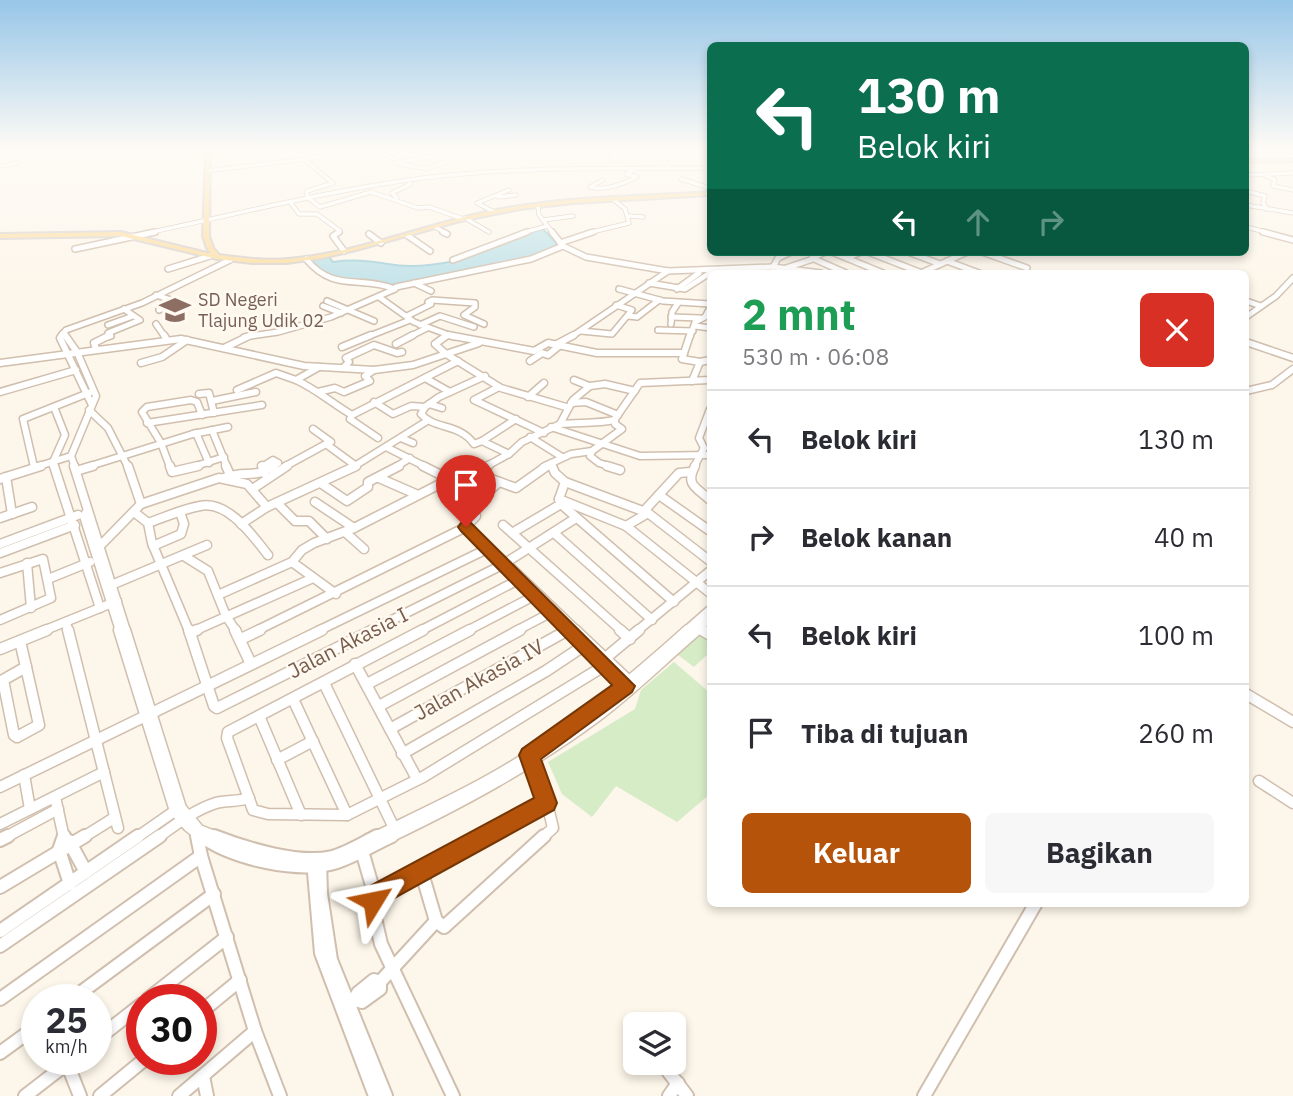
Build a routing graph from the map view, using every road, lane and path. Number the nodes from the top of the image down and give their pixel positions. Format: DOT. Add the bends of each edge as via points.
graph roads {
  1 [pos="206,201"];
  2 [pos="301,201"];
  3 [pos="312,201"];
  4 [pos="338,201"];
  5 [pos="399,201"];
  6 [pos="482,201"];
  7 [pos="604,201"];
  8 [pos="615,201"];
  9 [pos="1264,201"];
  10 [pos="1266,201"];
  11 [pos="291,204"];
  12 [pos="1249,205"];
  13 [pos="538,206"];
  14 [pos="1266,206"];
  15 [pos="494,212"];
  16 [pos="1293,213"];
  17 [pos="573,216"];
  18 [pos="629,216"];
  19 [pos="643,217"];
  20 [pos="464,218"];
  21 [pos="206,220"];
  22 [pos="543,220"];
  23 [pos="547,226"];
  24 [pos="432,227"];
  25 [pos="1249,228"];
  26 [pos="489,232"];
  27 [pos="369,234"];
  28 [pos="447,234"];
  29 [pos="0,236"];
  30 [pos="137,236"];
  31 [pos="408,236"];
  32 [pos="1293,240"];
  33 [pos="381,243"];
  34 [pos="562,244"];
  35 [pos="75,249"];
  36 [pos="344,251"];
  37 [pos="430,251"];
  38 [pos="214,256"];
  39 [pos="783,256"];
  40 [pos="818,256"];
  41 [pos="842,256"];
  42 [pos="852,256"];
  43 [pos="878,256"];
  44 [pos="919,256"];
  45 [pos="959,256"];
  46 [pos="993,256"];
  47 [pos="847,258"];
  48 [pos="306,259"];
  49 [pos="813,259"];
  50 [pos="230,260"];
  51 [pos="453,260"];
  52 [pos="947,261"];
  53 [pos="940,264"];
  54 [pos="773,267"];
  55 [pos="786,268"];
  56 [pos="1027,268"];
  57 [pos="168,270"];
  58 [pos="763,270"];
  59 [pos="800,270"];
  60 [pos="839,270"];
  61 [pos="876,270"];
  62 [pos="913,270"];
  63 [pos="927,270"];
  64 [pos="971,270"];
  65 [pos="668,271"];
  66 [pos="702,271"];
  67 [pos="707,272"];
  68 [pos="707,276"];
  69 [pos="1293,278"];
  70 [pos="414,283"];
  71 [pos="649,283"];
  72 [pos="396,287"];
  73 [pos="620,289"];
  74 [pos="677,289"];
  75 [pos="430,291"];
  76 [pos="632,293"];
  77 [pos="156,295"];
  78 [pos="379,296"];
  79 [pos="614,296"];
  80 [pos="625,299"];
  81 [pos="659,300"];
  82 [pos="1249,302"];
  83 [pos="678,303"];
  84 [pos="695,303"];
  85 [pos="616,305"];
  86 [pos="707,305"];
  87 [pos="1261,306"];
  88 [pos="124,309"];
  89 [pos="159,310"];
  90 [pos="349,310"];
  91 [pos="341,313"];
  92 [pos="452,315"];
  93 [pos="1249,315"];
  94 [pos="133,316"];
  95 [pos="440,316"];
  96 [pos="628,316"];
  97 [pos="706,317"];
  98 [pos="408,318"];
  99 [pos="671,318"];
  100 [pos="374,321"];
  101 [pos="156,324"];
  102 [pos="484,324"];
  103 [pos="108,325"];
  104 [pos="424,326"];
  105 [pos="474,327"];
  106 [pos="707,328"];
  107 [pos="694,329"];
  108 [pos="658,330"];
  109 [pos="581,331"];
  110 [pos="63,333"];
  111 [pos="446,336"];
  112 [pos="167,340"];
  113 [pos="187,340"];
  114 [pos="479,342"];
  115 [pos="1249,343"];
  116 [pos="396,344"];
  117 [pos="557,345"];
  118 [pos="342,347"];
  119 [pos="224,348"];
  120 [pos="96,349"];
  121 [pos="77,352"];
  122 [pos="402,352"];
  123 [pos="67,353"];
  124 [pos="684,353"];
  125 [pos="446,354"];
  126 [pos="1293,358"];
  127 [pos="458,361"];
  128 [pos="530,361"];
  129 [pos="707,361"];
  130 [pos="700,362"];
  131 [pos="0,363"];
  132 [pos="141,363"];
  133 [pos="414,365"];
  134 [pos="319,368"];
  135 [pos="343,368"];
  136 [pos="1293,369"];
  137 [pos="76,370"];
  138 [pos="374,370"];
  139 [pos="485,376"];
  140 [pos="423,378"];
  141 [pos="296,380"];
  142 [pos="574,380"];
  143 [pos="707,380"];
  144 [pos="692,381"];
  145 [pos="544,383"];
  146 [pos="589,386"];
  147 [pos="499,387"];
  148 [pos="237,390"];
  149 [pos="1249,390"];
  150 [pos="635,391"];
  151 [pos="0,392"];
  152 [pos="91,392"];
  153 [pos="256,392"];
  154 [pos="318,392"];
  155 [pos="450,392"];
  156 [pos="199,394"];
  157 [pos="528,397"];
  158 [pos="212,401"];
  159 [pos="374,402"];
  160 [pos="262,405"];
  161 [pos="427,405"];
  162 [pos="568,405"];
  163 [pos="54,407"];
  164 [pos="90,407"];
  165 [pos="442,408"];
  166 [pos="214,414"];
  167 [pos="202,415"];
  168 [pos="352,415"];
  169 [pos="616,417"];
  170 [pos="707,417"];
  171 [pos="516,419"];
  172 [pos="427,421"];
  173 [pos="148,424"];
  174 [pos="560,424"];
  175 [pos="228,427"];
  176 [pos="313,429"];
  177 [pos="212,430"];
  178 [pos="548,430"];
  179 [pos="196,433"];
  180 [pos="378,438"];
  181 [pos="401,438"];
  182 [pos="530,438"];
  183 [pos="159,441"];
  184 [pos="482,441"];
  185 [pos="413,443"];
  186 [pos="326,444"];
  187 [pos="604,444"];
  188 [pos="386,447"];
  189 [pos="592,451"];
  190 [pos="509,454"];
  191 [pos="124,455"];
  192 [pos="706,455"];
  193 [pos="71,456"];
  194 [pos="224,457"];
  195 [pos="562,457"];
  196 [pos="410,458"];
  197 [pos="53,462"];
  198 [pos="209,463"];
  199 [pos="551,463"];
  200 [pos="356,466"];
  201 [pos="34,468"];
  202 [pos="620,470"];
  203 [pos="76,471"];
  204 [pos="690,472"];
  205 [pos="264,473"];
  206 [pos="475,473"];
  207 [pos="226,477"];
  208 [pos="3,478"];
  209 [pos="379,478"];
  210 [pos="484,478"];
  211 [pos="451,480"];
  212 [pos="499,482"];
  213 [pos="565,482"];
  214 [pos="322,484"];
  215 [pos="254,488"];
  216 [pos="418,495"];
  217 [pos="659,495"];
  218 [pos="707,497"];
  219 [pos="9,498"];
  220 [pos="0,501"];
  221 [pos="315,502"];
  222 [pos="560,502"];
  223 [pos="278,503"];
  224 [pos="141,504"];
  225 [pos="32,507"];
  226 [pos="267,507"];
  227 [pos="465,508"];
  228 [pos="87,510"];
  229 [pos="134,512"];
  230 [pos="180,512"];
  231 [pos="646,512"];
  232 [pos="12,514"];
  233 [pos="0,518"];
  234 [pos="73,518"];
  235 [pos="576,518"];
  236 [pos="148,523"];
  237 [pos="241,524"];
  238 [pos="503,525"];
  239 [pos="626,526"];
  240 [pos="466,527"];
  241 [pos="354,528"];
  242 [pos="707,529"];
  243 [pos="345,532"];
  244 [pos="512,533"];
  245 [pos="554,533"];
  246 [pos="327,538"];
  247 [pos="0,541"];
  248 [pos="207,545"];
  249 [pos="153,546"];
  250 [pos="531,548"];
  251 [pos="364,549"];
  252 [pos="487,549"];
  253 [pos="0,553"];
  254 [pos="99,553"];
  255 [pos="268,555"];
  256 [pos="184,556"];
  257 [pos="707,559"];
  258 [pos="292,562"];
  259 [pos="503,562"];
  260 [pos="27,563"];
  261 [pos="87,564"];
  262 [pos="163,565"];
  263 [pos="0,573"];
  264 [pos="707,574"];
  265 [pos="313,578"];
  266 [pos="48,579"];
  267 [pos="518,580"];
  268 [pos="696,583"];
  269 [pos="110,585"];
  270 [pos="707,591"];
  271 [pos="336,594"];
  272 [pos="218,595"];
  273 [pos="534,596"];
  274 [pos="115,601"];
  275 [pos="674,602"];
  276 [pos="31,608"];
  277 [pos="100,608"];
  278 [pos="552,612"];
  279 [pos="707,613"];
  280 [pos="226,615"];
  281 [pos="0,620"];
  282 [pos="652,620"];
  283 [pos="707,621"];
  284 [pos="66,622"];
  285 [pos="700,628"];
  286 [pos="568,630"];
  287 [pos="707,633"];
  288 [pos="190,634"];
  289 [pos="241,639"];
  290 [pos="630,639"];
  291 [pos="20,641"];
  292 [pos="586,645"];
  293 [pos="0,649"];
  294 [pos="603,662"];
  295 [pos="251,664"];
  296 [pos="355,664"];
  297 [pos="26,667"];
  298 [pos="324,683"];
  299 [pos="207,684"];
  300 [pos="367,684"];
  301 [pos="630,686"];
  302 [pos="1249,696"];
  303 [pos="293,699"];
  304 [pos="379,706"];
  305 [pos="149,715"];
  306 [pos="258,716"];
  307 [pos="1293,722"];
  308 [pos="390,729"];
  309 [pos="96,740"];
  310 [pos="313,741"];
  311 [pos="402,754"];
  312 [pos="531,758"];
  313 [pos="277,760"];
  314 [pos="104,772"];
  315 [pos="24,775"];
  316 [pos="417,779"];
  317 [pos="1259,781"];
  318 [pos="0,787"];
  319 [pos="55,797"];
  320 [pos="249,798"];
  321 [pos="382,798"];
  322 [pos="547,803"];
  323 [pos="1293,803"];
  324 [pos="30,809"];
  325 [pos="58,809"];
  326 [pos="181,814"];
  327 [pos="301,815"];
  328 [pos="347,815"];
  329 [pos="0,824"];
  330 [pos="396,830"];
  331 [pos="198,832"];
  332 [pos="0,840"];
  333 [pos="67,840"];
  334 [pos="59,850"];
  335 [pos="362,851"];
  336 [pos="201,856"];
  337 [pos="316,862"];
  338 [pos="421,870"];
  339 [pos="86,872"];
  340 [pos="70,884"];
  341 [pos="0,887"];
  342 [pos="215,894"];
  343 [pos="375,896"];
  344 [pos="1034,907"];
  345 [pos="436,921"];
  346 [pos="0,931"];
  347 [pos="227,937"];
  348 [pos="0,946"];
  349 [pos="394,968"];
  350 [pos="240,980"];
  351 [pos="92,984"];
  352 [pos="167,984"];
  353 [pos="0,999"];
  354 [pos="217,999"];
  355 [pos="349,1005"];
  356 [pos="126,1017"];
  357 [pos="112,1027"];
  358 [pos="255,1031"];
  359 [pos="21,1038"];
  360 [pos="0,1053"];
  361 [pos="52,1075"];
  362 [pos="74,1075"];
  363 [pos="126,1075"];
  364 [pos="672,1075"];
  365 [pos="203,1076"];
  366 [pos="678,1083"];
  367 [pos="25,1096"];
  368 [pos="80,1096"];
  369 [pos="100,1096"];
  370 [pos="179,1096"];
  371 [pos="207,1096"];
  372 [pos="280,1096"];
  373 [pos="375,1096"];
  374 [pos="386,1096"];
  375 [pos="453,1096"];
  376 [pos="669,1096"];
  377 [pos="687,1096"];
  378 [pos="924,1096"];
  1 -- 21 [label="main road"];
  2 -- 11 [label="street"];
  3 -- 4 [label="street" via="320,207"];
  5 -- 20 [label="street"];
  6 -- 15 [label="street" via="477,203"];
  7 -- 13 [label="main road"];
  8 -- 18 [label="street"];
  9 -- 14 [label="street"];
  10 -- 14 [label="street"];
  11 -- 21 [label="street"];
  11 -- 36 [label="street" via="300,214 325,215 341,231 333,236"];
  12 -- 14 [label="street"];
  13 -- 15 [label="main road"];
  13 -- 22 [label="street"];
  14 -- 16 [label="street"];
  15 -- 20 [label="main road"];
  17 -- 22 [label="street"];
  18 -- 19 [label="street"];
  18 -- 34 [label="street" via="629,223 614,223"];
  20 -- 24 [label="main road"];
  20 -- 26 [label="street"];
  21 -- 30 [label="street"];
  21 -- 38 [label="main road" via="206,241"];
  22 -- 23 [label="street"];
  23 -- 34 [label="street"];
  23 -- 51 [label="street"];
  24 -- 28 [label="street"];
  24 -- 31 [label="main road"];
  25 -- 32 [label="street"];
  27 -- 33 [label="street"];
  29 -- 30 [label="main road"];
  30 -- 35 [label="street"];
  30 -- 38 [label="main road"];
  31 -- 33 [label="main road"];
  31 -- 37 [label="street"];
  33 -- 36 [label="main road"];
  34 -- 65 [label="street" via="586,257"];
  34 -- 70 [label="street" via="551,254 533,259"];
  36 -- 48 [label="main road"];
  38 -- 50 [label="main road"];
  38 -- 57 [label="street"];
  39 -- 54 [label="street"];
  40 -- 49 [label="street"];
  41 -- 47 [label="street"];
  42 -- 47 [label="street"];
  43 -- 62 [label="street"];
  44 -- 53 [label="street"];
  45 -- 52 [label="street"];
  46 -- 56 [label="street"];
  47 -- 61 [label="street"];
  48 -- 50 [label="main road" via="273,263"];
  48 -- 72 [label="street" via="322,274 341,282"];
  49 -- 55 [label="street"];
  49 -- 60 [label="street"];
  50 -- 77 [label="street"];
  52 -- 53 [label="street"];
  52 -- 64 [label="street"];
  53 -- 63 [label="street"];
  54 -- 55 [label="street"];
  54 -- 58 [label="street"];
  55 -- 59 [label="street"];
  65 -- 66 [label="street"];
  65 -- 71 [label="street"];
  66 -- 67 [label="street"];
  66 -- 74 [label="street"];
  68 -- 74 [label="street" via="690,288"];
  69 -- 87 [label="street"];
  70 -- 72 [label="street"];
  70 -- 75 [label="street"];
  71 -- 74 [label="street"];
  71 -- 76 [label="street"];
  72 -- 78 [label="street"];
  73 -- 76 [label="street"];
  76 -- 80 [label="street"];
  76 -- 81 [label="street"];
  77 -- 88 [label="street"];
  77 -- 89 [label="street" via="177,302"];
  78 -- 90 [label="street"];
  78 -- 98 [label="street"];
  79 -- 80 [label="street"];
  80 -- 85 [label="street"];
  81 -- 83 [label="street"];
  81 -- 96 [label="street" via="637,317"];
  82 -- 87 [label="street"];
  83 -- 84 [label="street"];
  83 -- 99 [label="street"];
  84 -- 86 [label="street"];
  84 -- 99 [label="street" via="689,312"];
  85 -- 96 [label="street" via="631,310"];
  85 -- 109 [label="street"];
  87 -- 93 [label="street"];
  88 -- 94 [label="street"];
  88 -- 110 [label="street"];
  90 -- 91 [label="street"];
  90 -- 91 [label="street" via="325,303"];
  90 -- 100 [label="street"];
  91 -- 119 [label="street" via="278,332 246,336"];
  92 -- 95 [label="street"];
  94 -- 103 [label="street"];
  94 -- 120 [label="street" via="140,320 108,333 111,337 94,343"];
  95 -- 104 [label="street"];
  95 -- 105 [label="street"];
  96 -- 109 [label="street" via="612,334"];
  97 -- 99 [label="street"];
  97 -- 107 [label="street" via="695,322"];
  98 -- 102 [label="street" via="431,304 430,300 475,303 464,315"];
  98 -- 104 [label="street"];
  98 -- 118 [label="street"];
  101 -- 112 [label="street"];
  104 -- 111 [label="street"];
  104 -- 116 [label="street"];
  106 -- 107 [label="street"];
  107 -- 108 [label="street"];
  107 -- 124 [label="street"];
  109 -- 117 [label="street"];
  110 -- 121 [label="street"];
  110 -- 123 [label="street" via="60,338"];
  111 -- 114 [label="street"];
  111 -- 125 [label="street" via="435,344"];
  112 -- 113 [label="street"];
  112 -- 120 [label="street"];
  113 -- 119 [label="street"];
  113 -- 132 [label="street"];
  114 -- 117 [label="street" via="534,351 546,343"];
  114 -- 125 [label="street"];
  115 -- 126 [label="street"];
  117 -- 124 [label="street" via="597,353"];
  117 -- 128 [label="street"];
  119 -- 134 [label="street"];
  120 -- 121 [label="street"];
  121 -- 123 [label="street"];
  121 -- 152 [label="street"];
  122 -- 135 [label="street" via="378,345 359,350 345,359 349,362"];
  123 -- 131 [label="street"];
  123 -- 137 [label="street"];
  124 -- 130 [label="street" via="683,360"];
  125 -- 127 [label="street"];
  125 -- 133 [label="street"];
  127 -- 139 [label="street"];
  127 -- 140 [label="street"];
  129 -- 130 [label="street"];
  130 -- 144 [label="street"];
  133 -- 138 [label="street"];
  133 -- 140 [label="street" via="415,373"];
  134 -- 135 [label="street"];
  134 -- 141 [label="street"];
  135 -- 138 [label="street"];
  136 -- 149 [label="street" via="1272,385"];
  137 -- 151 [label="street"];
  137 -- 152 [label="street"];
  138 -- 154 [label="street" via="365,376 370,381 347,391"];
  139 -- 147 [label="street"];
  139 -- 155 [label="street"];
  140 -- 155 [label="street"];
  140 -- 159 [label="street"];
  141 -- 148 [label="street" via="276,373"];
  141 -- 154 [label="street"];
  142 -- 146 [label="street"];
  143 -- 144 [label="street"];
  144 -- 150 [label="street" via="639,379"];
  145 -- 157 [label="street"];
  146 -- 150 [label="street" via="600,383"];
  146 -- 162 [label="street"];
  147 -- 157 [label="street"];
  147 -- 171 [label="street" via="474,400"];
  150 -- 169 [label="street"];
  152 -- 163 [label="street"];
  152 -- 164 [label="street"];
  153 -- 158 [label="street"];
  154 -- 168 [label="street"];
  155 -- 161 [label="street"];
  156 -- 158 [label="street" via="209,393"];
  157 -- 162 [label="street"];
  158 -- 166 [label="street"];
  159 -- 161 [label="street" via="393,414"];
  159 -- 168 [label="street"];
  160 -- 166 [label="street"];
  161 -- 165 [label="street"];
  161 -- 172 [label="street" via="421,415"];
  162 -- 169 [label="street" via="586,402"];
  162 -- 174 [label="street"];
  163 -- 197 [label="street" via="65,435"];
  163 -- 201 [label="street" via="23,419"];
  164 -- 191 [label="street"];
  164 -- 193 [label="street"];
  166 -- 167 [label="street"];
  167 -- 173 [label="street"];
  167 -- 173 [label="street" via="197,402 185,400 143,409"];
  168 -- 180 [label="street" via="350,419"];
  169 -- 174 [label="street" via="593,425"];
  169 -- 187 [label="street" via="622,430"];
  170 -- 192 [label="street" via="699,438"];
  171 -- 178 [label="street"];
  171 -- 184 [label="street"];
  172 -- 181 [label="street"];
  172 -- 184 [label="street" via="459,430 474,444"];
  173 -- 183 [label="street"];
  174 -- 178 [label="street"];
  175 -- 177 [label="street"];
  176 -- 186 [label="street" via="331,442"];
  177 -- 179 [label="street"];
  177 -- 194 [label="street"];
  178 -- 182 [label="street"];
  178 -- 187 [label="street"];
  179 -- 183 [label="street"];
  179 -- 198 [label="street"];
  181 -- 185 [label="street"];
  181 -- 188 [label="street"];
  182 -- 190 [label="street"];
  182 -- 195 [label="street"];
  183 -- 191 [label="street"];
  183 -- 198 [label="street" via="172,472"];
  184 -- 190 [label="street"];
  186 -- 200 [label="street"];
  186 -- 215 [label="street"];
  187 -- 189 [label="street"];
  187 -- 192 [label="street" via="640,456"];
  188 -- 196 [label="street"];
  188 -- 200 [label="street"];
  189 -- 195 [label="street"];
  189 -- 202 [label="street" via="593,459"];
  190 -- 206 [label="street"];
  191 -- 203 [label="street"];
  191 -- 224 [label="street"];
  192 -- 204 [label="street"];
  193 -- 197 [label="street"];
  193 -- 203 [label="street"];
  194 -- 198 [label="street"];
  194 -- 207 [label="street"];
  195 -- 199 [label="street"];
  196 -- 209 [label="street"];
  196 -- 211 [label="street"];
  197 -- 201 [label="street"];
  197 -- 234 [label="street"];
  199 -- 212 [label="street" via="516,488"];
  199 -- 213 [label="street"];
  200 -- 214 [label="street"];
  201 -- 208 [label="street"];
  203 -- 228 [label="street"];
  204 -- 217 [label="street" via="679,474"];
  204 -- 218 [label="street" via="690,482"];
  205 -- 207 [label="street"];
  206 -- 210 [label="street"];
  206 -- 211 [label="street"];
  207 -- 215 [label="street"];
  207 -- 224 [label="street"];
  208 -- 219 [label="street"];
  209 -- 214 [label="street" via="346,501"];
  209 -- 216 [label="street"];
  210 -- 212 [label="street"];
  210 -- 227 [label="street" via="456,503"];
  211 -- 216 [label="street"];
  212 -- 227 [label="street"];
  213 -- 222 [label="street"];
  213 -- 231 [label="street"];
  214 -- 223 [label="street"];
  215 -- 226 [label="street"];
  216 -- 241 [label="street"];
  217 -- 231 [label="street"];
  217 -- 242 [label="street"];
  219 -- 220 [label="street"];
  219 -- 232 [label="street"];
  221 -- 241 [label="street"];
  222 -- 235 [label="street"];
  222 -- 239 [label="street"];
  222 -- 244 [label="street"];
  223 -- 226 [label="street"];
  223 -- 246 [label="street" via="295,521 309,521"];
  224 -- 229 [label="street"];
  225 -- 232 [label="street"];
  226 -- 237 [label="street"];
  227 -- 240 [label="street" via="476,516"];
  228 -- 234 [label="street"];
  228 -- 254 [label="street" via="85,516"];
  229 -- 236 [label="street"];
  229 -- 254 [label="street"];
  230 -- 236 [label="street"];
  230 -- 237 [label="street" via="209,505"];
  230 -- 249 [label="street" via="181,534"];
  231 -- 239 [label="street"];
  231 -- 257 [label="street"];
  232 -- 233 [label="street"];
  234 -- 247 [label="street"];
  234 -- 253 [label="street"];
  234 -- 261 [label="street"];
  235 -- 245 [label="street"];
  235 -- 275 [label="street"];
  236 -- 249 [label="street"];
  237 -- 255 [label="street"];
  238 -- 244 [label="street"];
  239 -- 268 [label="street"];
  240 -- 252 [label="street"];
  240 -- 271 [label="street"];
  241 -- 243 [label="street"];
  243 -- 246 [label="street"];
  243 -- 251 [label="street"];
  244 -- 250 [label="street"];
  245 -- 250 [label="street"];
  245 -- 282 [label="street"];
  246 -- 258 [label="street" via="304,548"];
  248 -- 256 [label="street"];
  249 -- 262 [label="street"];
  250 -- 259 [label="street"];
  250 -- 290 [label="street"];
  252 -- 259 [label="street"];
  252 -- 295 [label="street"];
  254 -- 261 [label="street"];
  254 -- 269 [label="street"];
  256 -- 262 [label="street"];
  256 -- 272 [label="street" via="208,571"];
  258 -- 265 [label="street"];
  258 -- 272 [label="street"];
  259 -- 267 [label="street"];
  259 -- 278 [label="street"];
  259 -- 299 [label="street, Jalan Akasia I" via="220,707 214,706"];
  260 -- 263 [label="street"];
  260 -- 266 [label="street" via="43,559"];
  260 -- 276 [label="street"];
  261 -- 266 [label="street"];
  261 -- 277 [label="street"];
  262 -- 269 [label="street"];
  262 -- 288 [label="street"];
  264 -- 268 [label="street"];
  265 -- 271 [label="street"];
  265 -- 280 [label="street"];
  266 -- 276 [label="street" via="50,600"];
  267 -- 273 [label="street"];
  267 -- 296 [label="street"];
  268 -- 270 [label="street"];
  268 -- 275 [label="street"];
  269 -- 274 [label="street"];
  271 -- 289 [label="street"];
  272 -- 280 [label="street"];
  273 -- 278 [label="street"];
  273 -- 300 [label="street"];
  274 -- 277 [label="street"];
  274 -- 305 [label="street"];
  275 -- 282 [label="street"];
  276 -- 281 [label="street"];
  277 -- 284 [label="street"];
  278 -- 286 [label="street"];
  278 -- 292 [label="street"];
  278 -- 304 [label="street, Jalan Akasia IV"];
  279 -- 301 [label="street"];
  280 -- 288 [label="street"];
  280 -- 289 [label="street"];
  282 -- 290 [label="street"];
  283 -- 285 [label="street"];
  284 -- 291 [label="street"];
  284 -- 309 [label="street"];
  285 -- 287 [label="street"];
  285 -- 301 [label="street"];
  286 -- 292 [label="street"];
  286 -- 308 [label="street, Jalan Akasia IV"];
  288 -- 299 [label="street"];
  289 -- 295 [label="street"];
  290 -- 294 [label="street"];
  291 -- 293 [label="street"];
  291 -- 297 [label="street"];
  292 -- 294 [label="street"];
  292 -- 311 [label="street"];
  294 -- 301 [label="street"];
  294 -- 316 [label="street"];
  295 -- 299 [label="street"];
  296 -- 298 [label="street"];
  296 -- 300 [label="street"];
  297 -- 297 [label="street" via="39,725 17,737 3,680"];
  298 -- 303 [label="street"];
  298 -- 321 [label="street"];
  299 -- 305 [label="street"];
  300 -- 304 [label="street"];
  301 -- 312 [label="street"];
  302 -- 307 [label="street"];
  303 -- 306 [label="street"];
  303 -- 310 [label="street"];
  304 -- 308 [label="street"];
  305 -- 309 [label="street"];
  305 -- 326 [label="street"];
  306 -- 313 [label="street"];
  306 -- 320 [label="street" via="226,736"];
  308 -- 311 [label="street"];
  309 -- 314 [label="street"];
  309 -- 315 [label="street"];
  310 -- 313 [label="street"];
  310 -- 328 [label="street"];
  311 -- 316 [label="street"];
  312 -- 322 [label="street"];
  312 -- 330 [label="street" via="473,797"];
  313 -- 327 [label="street"];
  314 -- 319 [label="street"];
  314 -- 333 [label="street" via="116,823"];
  315 -- 318 [label="street"];
  315 -- 324 [label="street"];
  316 -- 321 [label="street"];
  317 -- 323 [label="street"];
  319 -- 324 [label="street"];
  319 -- 325 [label="street"];
  320 -- 326 [label="street"];
  320 -- 327 [label="street" via="258,813"];
  321 -- 328 [label="street"];
  321 -- 330 [label="street"];
  322 -- 338 [label="street"];
  322 -- 345 [label="street" via="553,828 444,927"];
  324 -- 329 [label="street"];
  325 -- 332 [label="street"];
  325 -- 333 [label="street"];
  326 -- 331 [label="street"];
  326 -- 339 [label="street"];
  326 -- 348 [label="street"];
  327 -- 328 [label="street"];
  330 -- 335 [label="street"];
  330 -- 337 [label="street"];
  331 -- 336 [label="street"];
  331 -- 337 [label="street" via="244,856"];
  333 -- 334 [label="street"];
  333 -- 339 [label="street"];
  334 -- 340 [label="street"];
  334 -- 341 [label="street"];
  335 -- 337 [label="street"];
  335 -- 343 [label="street"];
  336 -- 342 [label="street"];
  336 -- 353 [label="street"];
  337 -- 355 [label="street" via="327,946"];
  338 -- 343 [label="street"];
  338 -- 345 [label="street"];
  339 -- 340 [label="street"];
  340 -- 346 [label="street"];
  342 -- 347 [label="street"];
  342 -- 351 [label="street"];
  343 -- 349 [label="street" via="378,935"];
  344 -- 378 [label="street"];
  345 -- 349 [label="street"];
  347 -- 350 [label="street"];
  347 -- 352 [label="street"];
  349 -- 355 [label="street" via="380,982 380,989"];
  349 -- 375 [label="street"];
  350 -- 354 [label="street"];
  350 -- 358 [label="street"];
  355 -- 373 [label="street"];
  355 -- 374 [label="street"];
  356 -- 357 [label="street"];
  358 -- 365 [label="street"];
  358 -- 372 [label="street"];
  359 -- 360 [label="street"];
  361 -- 367 [label="street"];
  362 -- 368 [label="street"];
  363 -- 369 [label="street"];
  364 -- 366 [label="street"];
  365 -- 370 [label="street"];
  365 -- 371 [label="street"];
  366 -- 376 [label="street"];
  366 -- 377 [label="street"];
}
